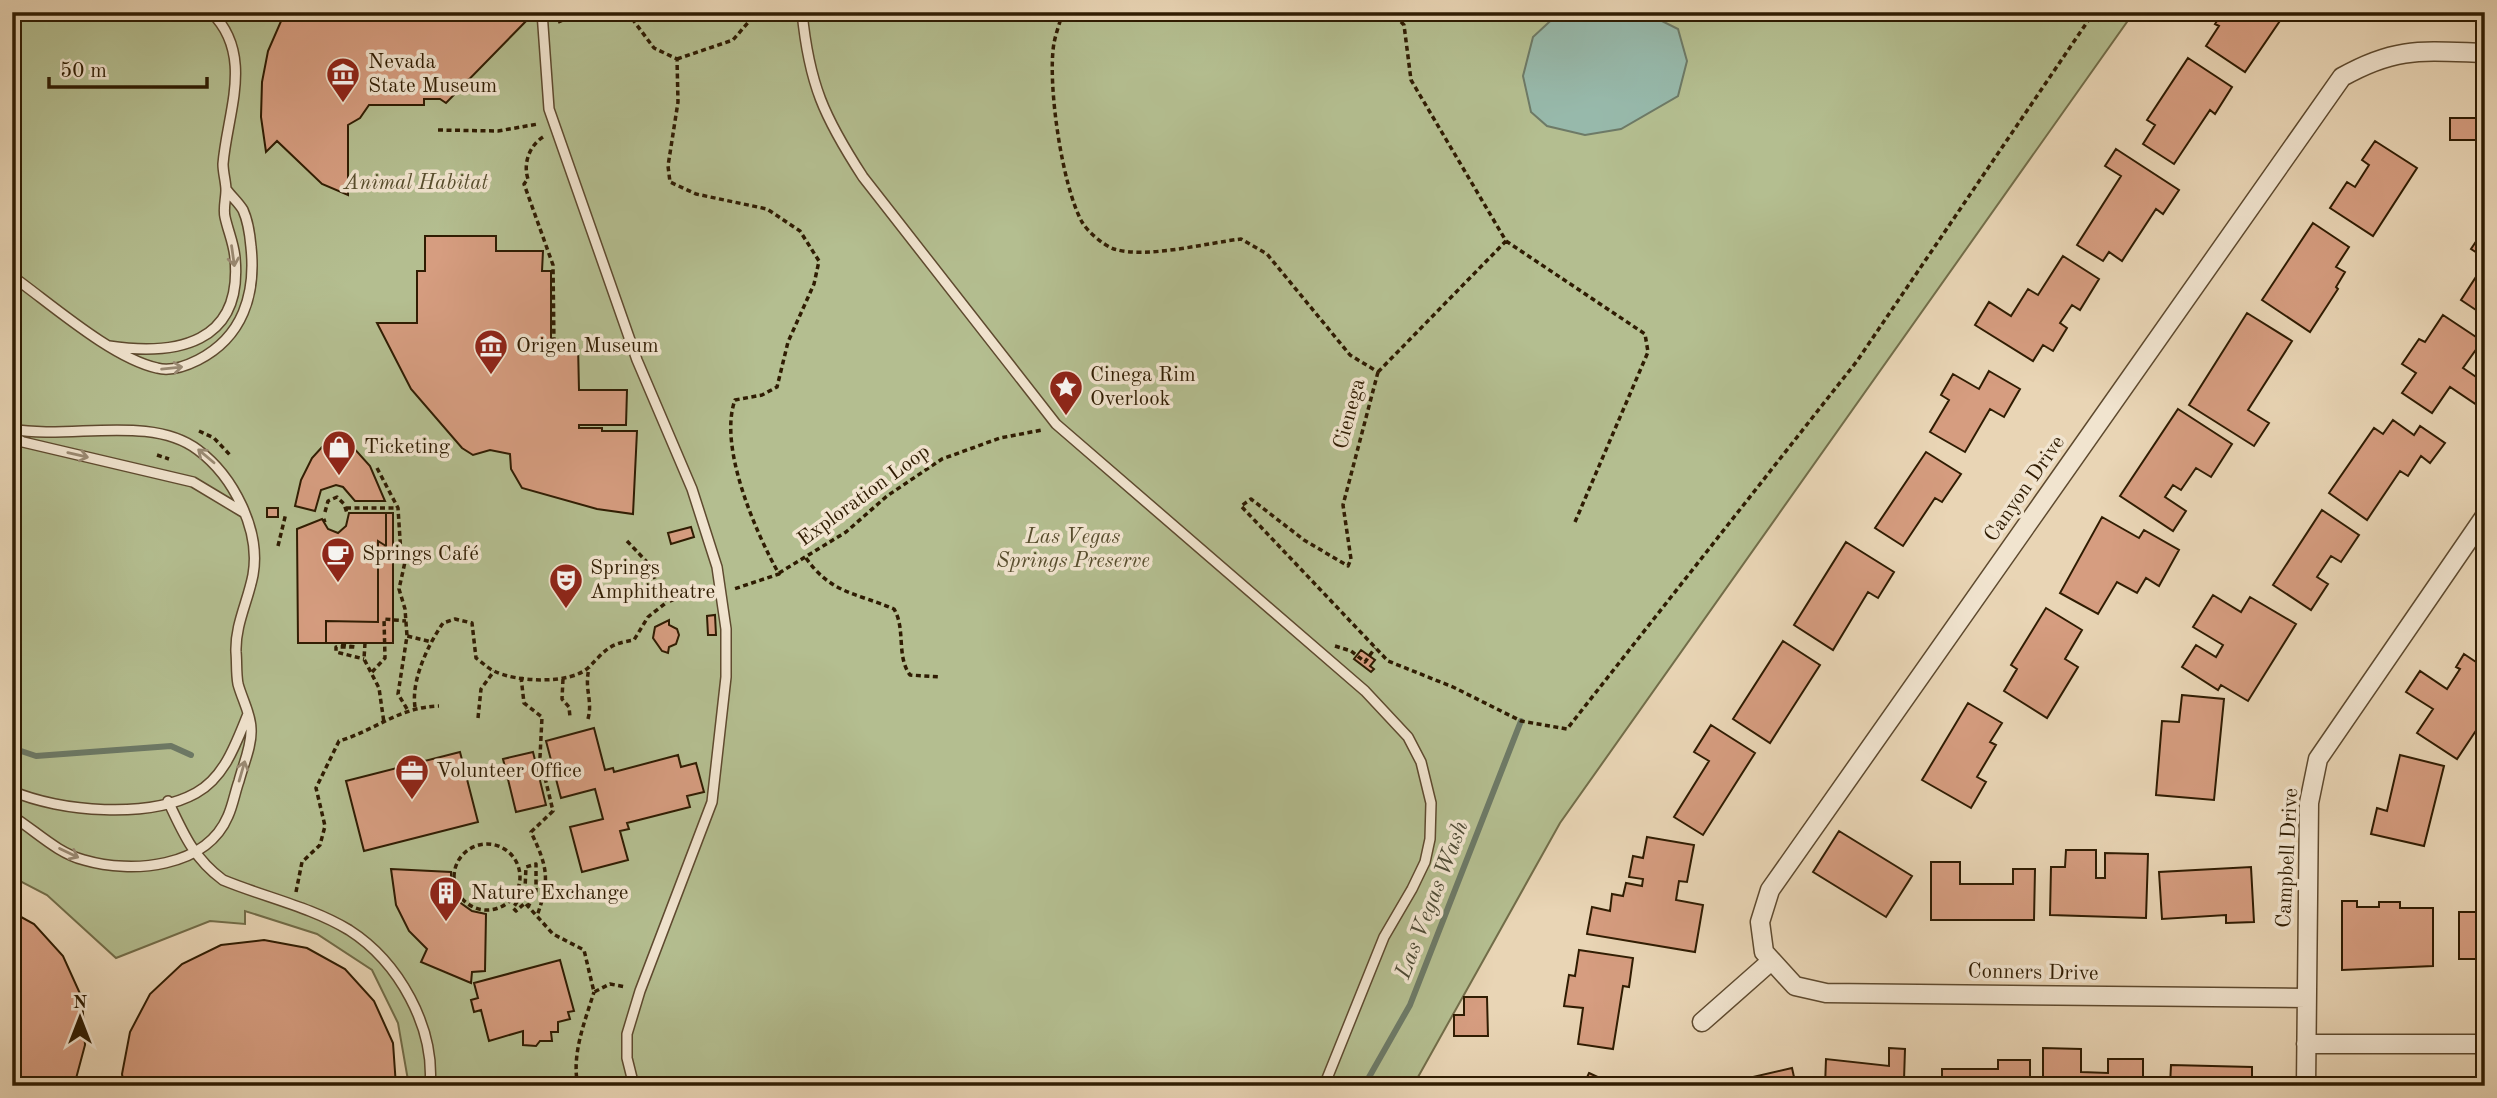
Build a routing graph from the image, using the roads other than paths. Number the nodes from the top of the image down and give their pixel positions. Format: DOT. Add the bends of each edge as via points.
graph roads {
  1 [pos="211,12"];
  2 [pos="542,12"];
  3 [pos="802,12"];
  4 [pos="2485,53"];
  5 [pos="226,189"];
  6 [pos="12,276"];
  7 [pos="109,346"];
  8 [pos="12,429"];
  9 [pos="12,436"];
  10 [pos="243,512"];
  11 [pos="2485,516"];
  12 [pos="248,714"];
  13 [pos="12,792"];
  14 [pos="168,802"];
  15 [pos="12,816"];
  16 [pos="194,855"];
  17 [pos="1770,962"];
  18 [pos="2306,998"];
  19 [pos="1702,1022"];
  20 [pos="2306,1044"];
  21 [pos="2485,1044"];
  22 [pos="632,1081"];
  23 [pos="430,1086"];
  24 [pos="1325,1086"];
  25 [pos="2306,1086"];
  1 -- 5 [label="lane" via="236,58 223,166"];
  2 -- 22 [label="lane" via="548,102 555,130 637,360 692,489 717,567 726,629 726,677 712,802 627,1034"];
  3 -- 24 [label="lane" via="811,77 842,144 1055,424 1365,691 1408,737 1421,762 1431,803 1424,862 1384,937"];
  4 -- 17 [label="street, Canyon Drive" via="2408,51 2370,62 2342,77 1770,890 1760,922"];
  5 -- 7 [label="lane, one-way" via="224,214 235,277 219,323 193,344 174,349"];
  7 -- 5 [label="lane, one-way" via="159,369 185,367 230,336 244,316 253,264 243,210"];
  6 -- 7 [label="lane"];
  10 -- 8 [label="lane, one-way" via="237,494 215,464 176,436 141,431"];
  9 -- 10 [label="lane, one-way" via="192,482"];
  10 -- 12 [label="lane" via="254,556 253,575 236,637 239,685"];
  11 -- 18 [label="street, Campbell Drive" via="2318,759 2309,803"];
  12 -- 14 [label="lane" via="218,775 196,793"];
  16 -- 12 [label="lane, one-way" via="215,837 228,817 250,743"];
  13 -- 14 [label="lane" via="78,810"];
  14 -- 16 [label="lane"];
  15 -- 16 [label="lane, one-way" via="83,860 155,865"];
  16 -- 23 [label="lane" via="223,880 349,930 384,961 416,1007 427,1036"];
  17 -- 18 [label="street, Conners Drive" via="1795,986 1826,993"];
  17 -- 19 [label="street"];
  18 -- 20 [label="street, Campbell Drive"];
  20 -- 21 [label="street"];
  20 -- 25 [label="street, Campbell Drive"];
}
